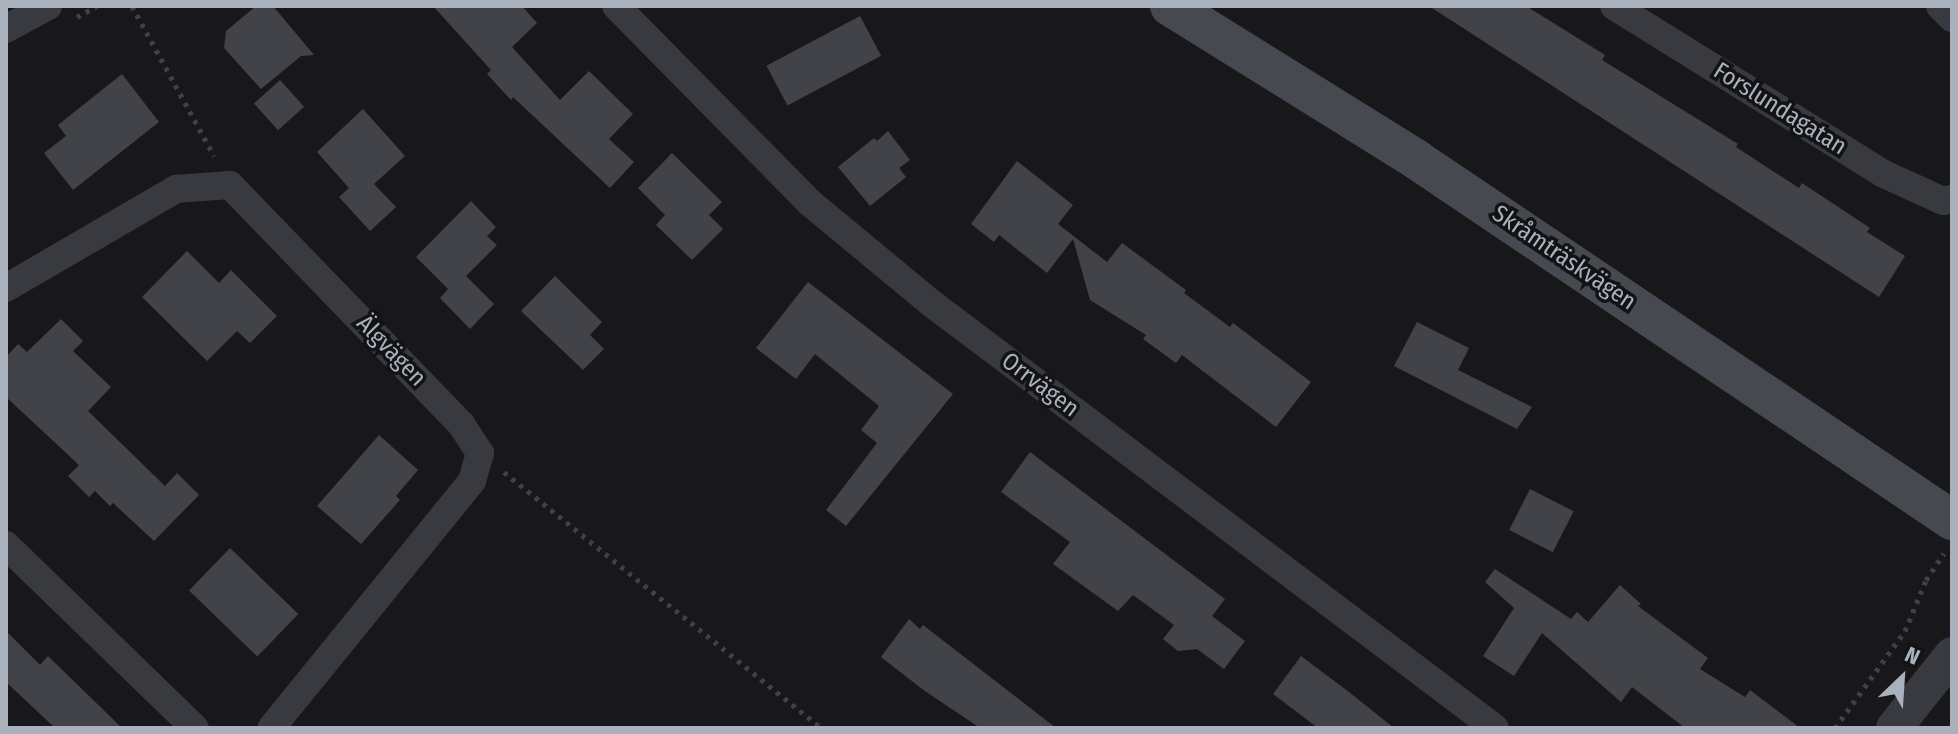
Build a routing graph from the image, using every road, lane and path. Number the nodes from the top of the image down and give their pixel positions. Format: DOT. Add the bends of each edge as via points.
graph roads {
  1 [pos="48,6"];
  2 [pos="132,6"];
  3 [pos="616,6"];
  4 [pos="1170,6"];
  5 [pos="1614,6"];
  6 [pos="1940,6"];
  7 [pos="1952,18"];
  8 [pos="6,29"];
  9 [pos="230,185"];
  10 [pos="1952,199"];
  11 [pos="6,288"];
  12 [pos="480,453"];
  13 [pos="1952,520"];
  14 [pos="1952,541"];
  15 [pos="6,545"];
  16 [pos="1952,655"];
  17 [pos="195,728"];
  18 [pos="271,728"];
  19 [pos="821,728"];
  20 [pos="1495,728"];
  21 [pos="1835,728"];
  22 [pos="1894,728"];
  1 -- 8 [label="street"];
  2 -- 9 [label="path"];
  3 -- 20 [label="street, Orrvägen" via="809,202 919,293"];
  4 -- 13 [label="main road, Skråmträskvägen" via="1417,160"];
  5 -- 10 [label="street, Forslundagatan" via="1884,174 1943,201"];
  6 -- 7 [label="street"];
  9 -- 11 [label="street" via="176,189"];
  9 -- 12 [label="street, Älgvägen" via="461,424"];
  12 -- 18 [label="street" via="472,481"];
  12 -- 19 [label="path"];
  14 -- 21 [label="path" via="1926,580 1905,631"];
  15 -- 17 [label="street"];
  16 -- 22 [label="street"];
}
